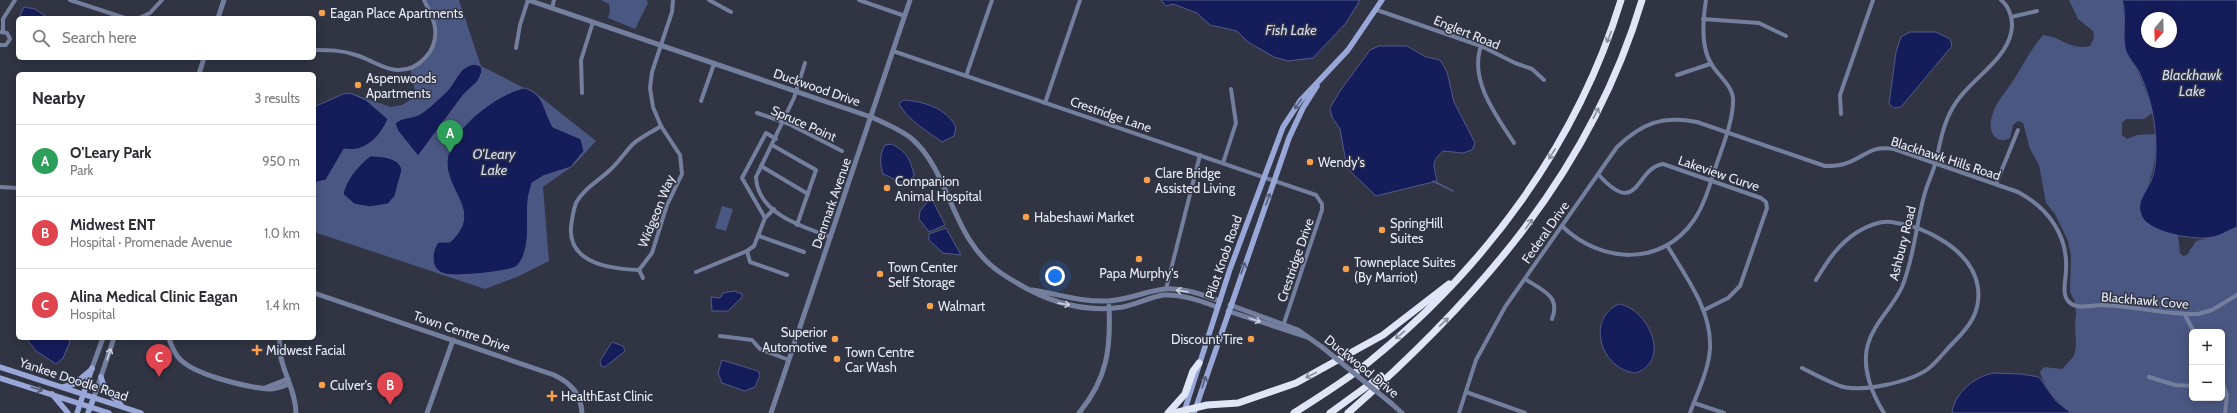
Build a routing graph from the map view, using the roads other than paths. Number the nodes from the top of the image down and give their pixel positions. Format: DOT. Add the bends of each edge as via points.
graph roads {
  1 [pos="15,0"];
  2 [pos="70,0"];
  3 [pos="162,0"];
  4 [pos="224,0"];
  5 [pos="424,0"];
  6 [pos="528,0"];
  7 [pos="554,0"];
  8 [pos="673,0"];
  9 [pos="709,0"];
  10 [pos="859,0"];
  11 [pos="910,0"];
  12 [pos="992,0"];
  13 [pos="1080,0"];
  14 [pos="1382,0"];
  15 [pos="1621,0"];
  16 [pos="1642,0"];
  17 [pos="1706,0"];
  18 [pos="1873,0"];
  19 [pos="2001,0"];
  20 [pos="552,8"];
  21 [pos="1378,10"];
  22 [pos="2038,11"];
  23 [pos="731,12"];
  24 [pos="119,16"];
  25 [pos="143,16"];
  26 [pos="220,16"];
  27 [pos="905,16"];
  28 [pos="2011,17"];
  29 [pos="1703,19"];
  30 [pos="593,22"];
  31 [pos="1,32"];
  32 [pos="1786,36"];
  33 [pos="0,45"];
  34 [pos="661,45"];
  35 [pos="1481,46"];
  36 [pos="516,48"];
  37 [pos="316,50"];
  38 [pos="893,52"];
  39 [pos="203,60"];
  40 [pos="805,63"];
  41 [pos="714,64"];
  42 [pos="1710,64"];
  43 [pos="200,72"];
  44 [pos="1678,75"];
  45 [pos="966,76"];
  46 [pos="1324,76"];
  47 [pos="1544,80"];
  48 [pos="1231,89"];
  49 [pos="796,92"];
  50 [pos="582,93"];
  51 [pos="701,101"];
  52 [pos="1045,103"];
  53 [pos="757,113"];
  54 [pos="1841,114"];
  55 [pos="871,117"];
  56 [pos="1697,122"];
  57 [pos="783,123"];
  58 [pos="661,126"];
  59 [pos="2018,130"];
  60 [pos="1727,132"];
  61 [pos="776,139"];
  62 [pos="1514,143"];
  63 [pos="772,145"];
  64 [pos="842,151"];
  65 [pos="1200,155"];
  66 [pos="1223,163"];
  67 [pos="1935,163"];
  68 [pos="761,166"];
  69 [pos="1598,174"];
  70 [pos="1264,177"];
  71 [pos="1275,180"];
  72 [pos="1711,180"];
  73 [pos="1996,184"];
  74 [pos="0,187"];
  75 [pos="16,188"];
  76 [pos="808,194"];
  77 [pos="1320,199"];
  78 [pos="774,208"];
  79 [pos="765,218"];
  80 [pos="797,225"];
  81 [pos="1562,226"];
  82 [pos="1917,228"];
  83 [pos="759,236"];
  84 [pos="831,237"];
  85 [pos="1667,245"];
  86 [pos="747,251"];
  87 [pos="804,252"];
  88 [pos="1468,269"];
  89 [pos="639,270"];
  90 [pos="696,272"];
  91 [pos="787,275"];
  92 [pos="643,278"];
  93 [pos="1525,279"];
  94 [pos="1816,280"];
  95 [pos="1029,289"];
  96 [pos="1166,289"];
  97 [pos="316,293"];
  98 [pos="2237,295"];
  99 [pos="1109,301"];
  100 [pos="1220,301"];
  101 [pos="2070,303"];
  102 [pos="1230,304"];
  103 [pos="1217,307"];
  104 [pos="1109,308"];
  105 [pos="1704,310"];
  106 [pos="1228,311"];
  107 [pos="2185,315"];
  108 [pos="1552,319"];
  109 [pos="1283,325"];
  110 [pos="2192,329"];
  111 [pos="720,336"];
  112 [pos="1307,337"];
  113 [pos="102,340"];
  114 [pos="113,340"];
  115 [pos="169,340"];
  116 [pos="280,340"];
  117 [pos="453,340"];
  118 [pos="1416,349"];
  119 [pos="789,360"];
  120 [pos="1199,363"];
  121 [pos="0,367"];
  122 [pos="92,368"];
  123 [pos="1802,368"];
  124 [pos="101,377"];
  125 [pos="2149,377"];
  126 [pos="0,378"];
  127 [pos="288,382"];
  128 [pos="2189,386"];
  129 [pos="63,387"];
  130 [pos="1871,387"];
  131 [pos="2225,388"];
  132 [pos="1466,392"];
  133 [pos="51,394"];
  134 [pos="84,394"];
  135 [pos="94,397"];
  136 [pos="80,403"];
  137 [pos="1694,403"];
  138 [pos="91,407"];
  139 [pos="123,407"];
  140 [pos="1195,410"];
  141 [pos="1184,412"];
  142 [pos="68,413"];
  143 [pos="77,413"];
  144 [pos="88,413"];
  145 [pos="109,413"];
  146 [pos="141,413"];
  147 [pos="296,413"];
  148 [pos="427,413"];
  149 [pos="582,413"];
  150 [pos="772,413"];
  151 [pos="1079,413"];
  152 [pos="1168,413"];
  153 [pos="1174,413"];
  154 [pos="1294,413"];
  155 [pos="1330,413"];
  156 [pos="1348,413"];
  157 [pos="1402,413"];
  158 [pos="1459,413"];
  159 [pos="1525,413"];
  160 [pos="1690,413"];
  161 [pos="1724,413"];
  162 [pos="1884,413"];
  163 [pos="2225,413"];
  1 -- 31 [label="street" via="3,19"];
  2 -- 24 [label="street"];
  3 -- 25 [label="street" via="150,13"];
  4 -- 26 [label="street"];
  5 -- 37 [label="street" via="434,20 435,38 426,58 417,65 407,69 388,69 342,51"];
  6 -- 20 [label="street, Duckwood Drive"];
  6 -- 36 [label="street"];
  7 -- 20 [label="street"];
  8 -- 34 [label="street, Widgeon Way" via="672,12"];
  9 -- 23 [label="street"];
  10 -- 27 [label="street"];
  11 -- 27 [label="street, Denmark Avenue"];
  12 -- 45 [label="street"];
  13 -- 52 [label="street"];
  14 -- 21 [label="main road, Pilot Knob Road"];
  15 -- 88 [label="highway, one-way" via="1611,31 1582,99 1557,145 1530,190"];
  118 -- 16 [label="highway, one-way" via="1487,277 1518,239 1561,177 1603,99"];
  17 -- 29 [label="street"];
  18 -- 54 [label="street" via="1840,95"];
  19 -- 28 [label="street"];
  20 -- 30 [label="street, Duckwood Drive"];
  21 -- 35 [label="street, Englert Road"];
  21 -- 46 [label="main road, Pilot Knob Road" via="1348,50"];
  22 -- 28 [label="street"];
  27 -- 38 [label="street, Denmark Avenue"];
  28 -- 67 [label="street, Ashbury Road" via="2011,33 2005,47 1967,87 1952,108"];
  29 -- 32 [label="street" via="1759,23"];
  29 -- 42 [label="street" via="1704,42"];
  30 -- 34 [label="street, Duckwood Drive"];
  30 -- 50 [label="street" via="581,60"];
  31 -- 33 [label="street" via="9,35 10,39 6,45"];
  34 -- 41 [label="street, Duckwood Drive"];
  34 -- 58 [label="street, Widgeon Way" via="652,72 650,88 653,107"];
  35 -- 47 [label="street, Englert Road" via="1532,69"];
  35 -- 62 [label="street" via="1477,62 1484,89 1496,115"];
  38 -- 45 [label="street, Crestridge Lane"];
  38 -- 55 [label="street, Denmark Avenue"];
  39 -- 43 [label="street"];
  40 -- 49 [label="street"];
  41 -- 49 [label="street, Duckwood Drive"];
  41 -- 51 [label="street"];
  42 -- 44 [label="street"];
  42 -- 60 [label="street" via="1733,98"];
  45 -- 52 [label="street, Crestridge Lane"];
  46 -- 70 [label="main road, Pilot Knob Road, one-way" via="1300,101 1283,127"];
  46 -- 71 [label="main road, Pilot Knob Road" via="1298,120"];
  48 -- 66 [label="street" via="1236,122"];
  49 -- 55 [label="street, Duckwood Drive"];
  49 -- 57 [label="street"];
  52 -- 65 [label="street, Crestridge Lane"];
  53 -- 57 [label="street, Spruce Point"];
  55 -- 84 [label="street, Denmark Avenue"];
  55 -- 95 [label="street, Duckwood Drive" via="899,130 922,150 935,169 955,216 980,254 1000,272"];
  56 -- 60 [label="street, Blackhawk Hills Road"];
  56 -- 69 [label="street, Federal Drive" via="1662,119 1644,126 1617,147"];
  57 -- 61 [label="street"];
  57 -- 64 [label="street, Spruce Point"];
  58 -- 89 [label="street, Widgeon Way" via="680,156 682,174 667,205 652,253"];
  58 -- 89 [label="street" via="633,144 611,170 584,193 576,203 572,215 572,240 585,258 618,270"];
  59 -- 73 [label="street"];
  60 -- 67 [label="street, Blackhawk Hills Road" via="1825,166 1846,164 1868,151 1883,147"];
  60 -- 72 [label="street"];
  61 -- 63 [label="street"];
  61 -- 79 [label="street" via="766,133 742,178"];
  63 -- 68 [label="street"];
  63 -- 76 [label="street" via="816,170"];
  65 -- 66 [label="street, Crestridge Lane"];
  65 -- 96 [label="street"];
  66 -- 70 [label="street, Crestridge Lane"];
  67 -- 73 [label="street, Blackhawk Hills Road"];
  67 -- 82 [label="street, Ashbury Road" via="1924,195"];
  68 -- 76 [label="street"];
  68 -- 78 [label="street" via="756,177 757,187 761,197"];
  69 -- 72 [label="street, Lakeview Curve" via="1618,192 1630,192 1638,187 1652,168 1663,164"];
  69 -- 81 [label="street, Federal Drive"];
  70 -- 71 [label="street, Crestridge Lane"];
  70 -- 100 [label="main road, Pilot Knob Road"];
  71 -- 77 [label="street, Crestridge Lane" via="1311,193"];
  102 -- 71 [label="main road, Pilot Knob Road, one-way"];
  72 -- 85 [label="street" via="1694,220 1682,234"];
  72 -- 105 [label="street, Lakeview Curve" via="1761,198 1766,202 1767,208 1740,286 1728,298"];
  73 -- 101 [label="street, Blackhawk Hills Road" via="2032,200 2045,211 2056,226 2066,255 2064,291"];
  74 -- 75 [label="street"];
  76 -- 80 [label="street"];
  77 -- 109 [label="street, Crestridge Drive" via="1322,210"];
  78 -- 79 [label="street"];
  78 -- 80 [label="street"];
  79 -- 83 [label="street"];
  80 -- 84 [label="street"];
  81 -- 85 [label="street" via="1592,248 1617,255 1644,254"];
  81 -- 93 [label="street, Federal Drive"];
  82 -- 94 [label="street" via="1890,222 1860,230 1836,249"];
  82 -- 130 [label="street, Ashbury Road" via="1902,287 1874,330 1868,344 1866,364"];
  82 -- 130 [label="street" via="1945,242 1967,264 1978,286 1977,310 1967,329 1928,369 1910,378"];
  83 -- 86 [label="street" via="754,246"];
  83 -- 87 [label="street"];
  84 -- 119 [label="street, Denmark Avenue"];
  85 -- 105 [label="street"];
  86 -- 90 [label="street"];
  86 -- 91 [label="street" via="750,262"];
  88 -- 140 [label="highway, one-way" via="1383,335 1320,371 1296,383 1238,403"];
  88 -- 154 [label="highway, one-way" via="1374,358 1337,386"];
  89 -- 92 [label="street"];
  93 -- 108 [label="street" via="1554,301 1556,308"];
  93 -- 132 [label="street, Federal Drive" via="1505,307 1476,360"];
  95 -- 99 [label="street, Duckwood Drive" via="1066,298"];
  95 -- 104 [label="street, Duckwood Drive, one-way" via="1058,303"];
  96 -- 99 [label="street, Duckwood Drive"];
  100 -- 96 [label="street, Duckwood Drive, one-way" via="1185,291"];
  97 -- 117 [label="street, Town Centre Drive"];
  98 -- 107 [label="street, Blackhawk Cove" via="2212,310"];
  99 -- 104 [label="street"];
  100 -- 102 [label="main road, Duckwood Drive"];
  100 -- 103 [label="main road, Pilot Knob Road"];
  101 -- 107 [label="street, Blackhawk Cove" via="2077,306 2102,305"];
  102 -- 106 [label="main road, Pilot Knob Road"];
  102 -- 109 [label="street, Duckwood Drive"];
  103 -- 104 [label="street, Duckwood Drive" via="1184,297 1166,295"];
  103 -- 106 [label="main road, Duckwood Drive"];
  103 -- 120 [label="main road, Pilot Knob Road"];
  104 -- 151 [label="street" via="1111,328 1105,367 1097,387"];
  105 -- 137 [label="street" via="1710,329 1710,349"];
  106 -- 112 [label="street, Duckwood Drive, one-way"];
  140 -- 106 [label="main road, Pilot Knob Road, one-way"];
  107 -- 110 [label="street"];
  109 -- 112 [label="street, Duckwood Drive" via="1304,333"];
  111 -- 119 [label="street" via="752,340 760,349"];
  112 -- 157 [label="street, Duckwood Drive, bridge"];
  113 -- 122 [label="street"];
  124 -- 114 [label="street, one-way"];
  115 -- 127 [label="street" via="171,348 178,358 190,366 230,382 268,390"];
  116 -- 127 [label="street" via="282,361"];
  117 -- 148 [label="street"];
  117 -- 149 [label="street, Town Centre Drive" via="564,380 576,390"];
  118 -- 155 [label="highway"];
  118 -- 156 [label="highway"];
  119 -- 150 [label="street, Denmark Avenue"];
  120 -- 141 [label="main road, Pilot Knob Road"];
  120 -- 152 [label="highway" via="1193,371 1186,394"];
  121 -- 129 [label="main road, Yankee Doodle Road"];
  122 -- 129 [label="main road" via="74,384"];
  122 -- 134 [label="main road"];
  123 -- 130 [label="street" via="1842,386"];
  124 -- 135 [label="street"];
  124 -- 139 [label="main road" via="104,387"];
  125 -- 128 [label="street" via="2175,385"];
  126 -- 133 [label="main road, Yankee Doodle Road, one-way"];
  127 -- 147 [label="street"];
  129 -- 134 [label="main road, Yankee Doodle Road"];
  130 -- 162 [label="street, Ashbury Road"];
  131 -- 163 [label="street" via="2228,395"];
  132 -- 158 [label="street, Federal Drive"];
  132 -- 159 [label="street"];
  133 -- 136 [label="main road, Yankee Doodle Road"];
  133 -- 142 [label="main road"];
  134 -- 135 [label="main road, Yankee Doodle Road"];
  134 -- 136 [label="main road"];
  135 -- 138 [label="main road"];
  135 -- 139 [label="main road, Yankee Doodle Road"];
  136 -- 138 [label="main road, Yankee Doodle Road"];
  136 -- 143 [label="main road"];
  137 -- 160 [label="street"];
  137 -- 161 [label="street"];
  138 -- 144 [label="main road"];
  138 -- 145 [label="main road, Yankee Doodle Road"];
  139 -- 146 [label="main road, Yankee Doodle Road"];
  140 -- 141 [label="highway"];
  141 -- 153 [label="highway"];
}
